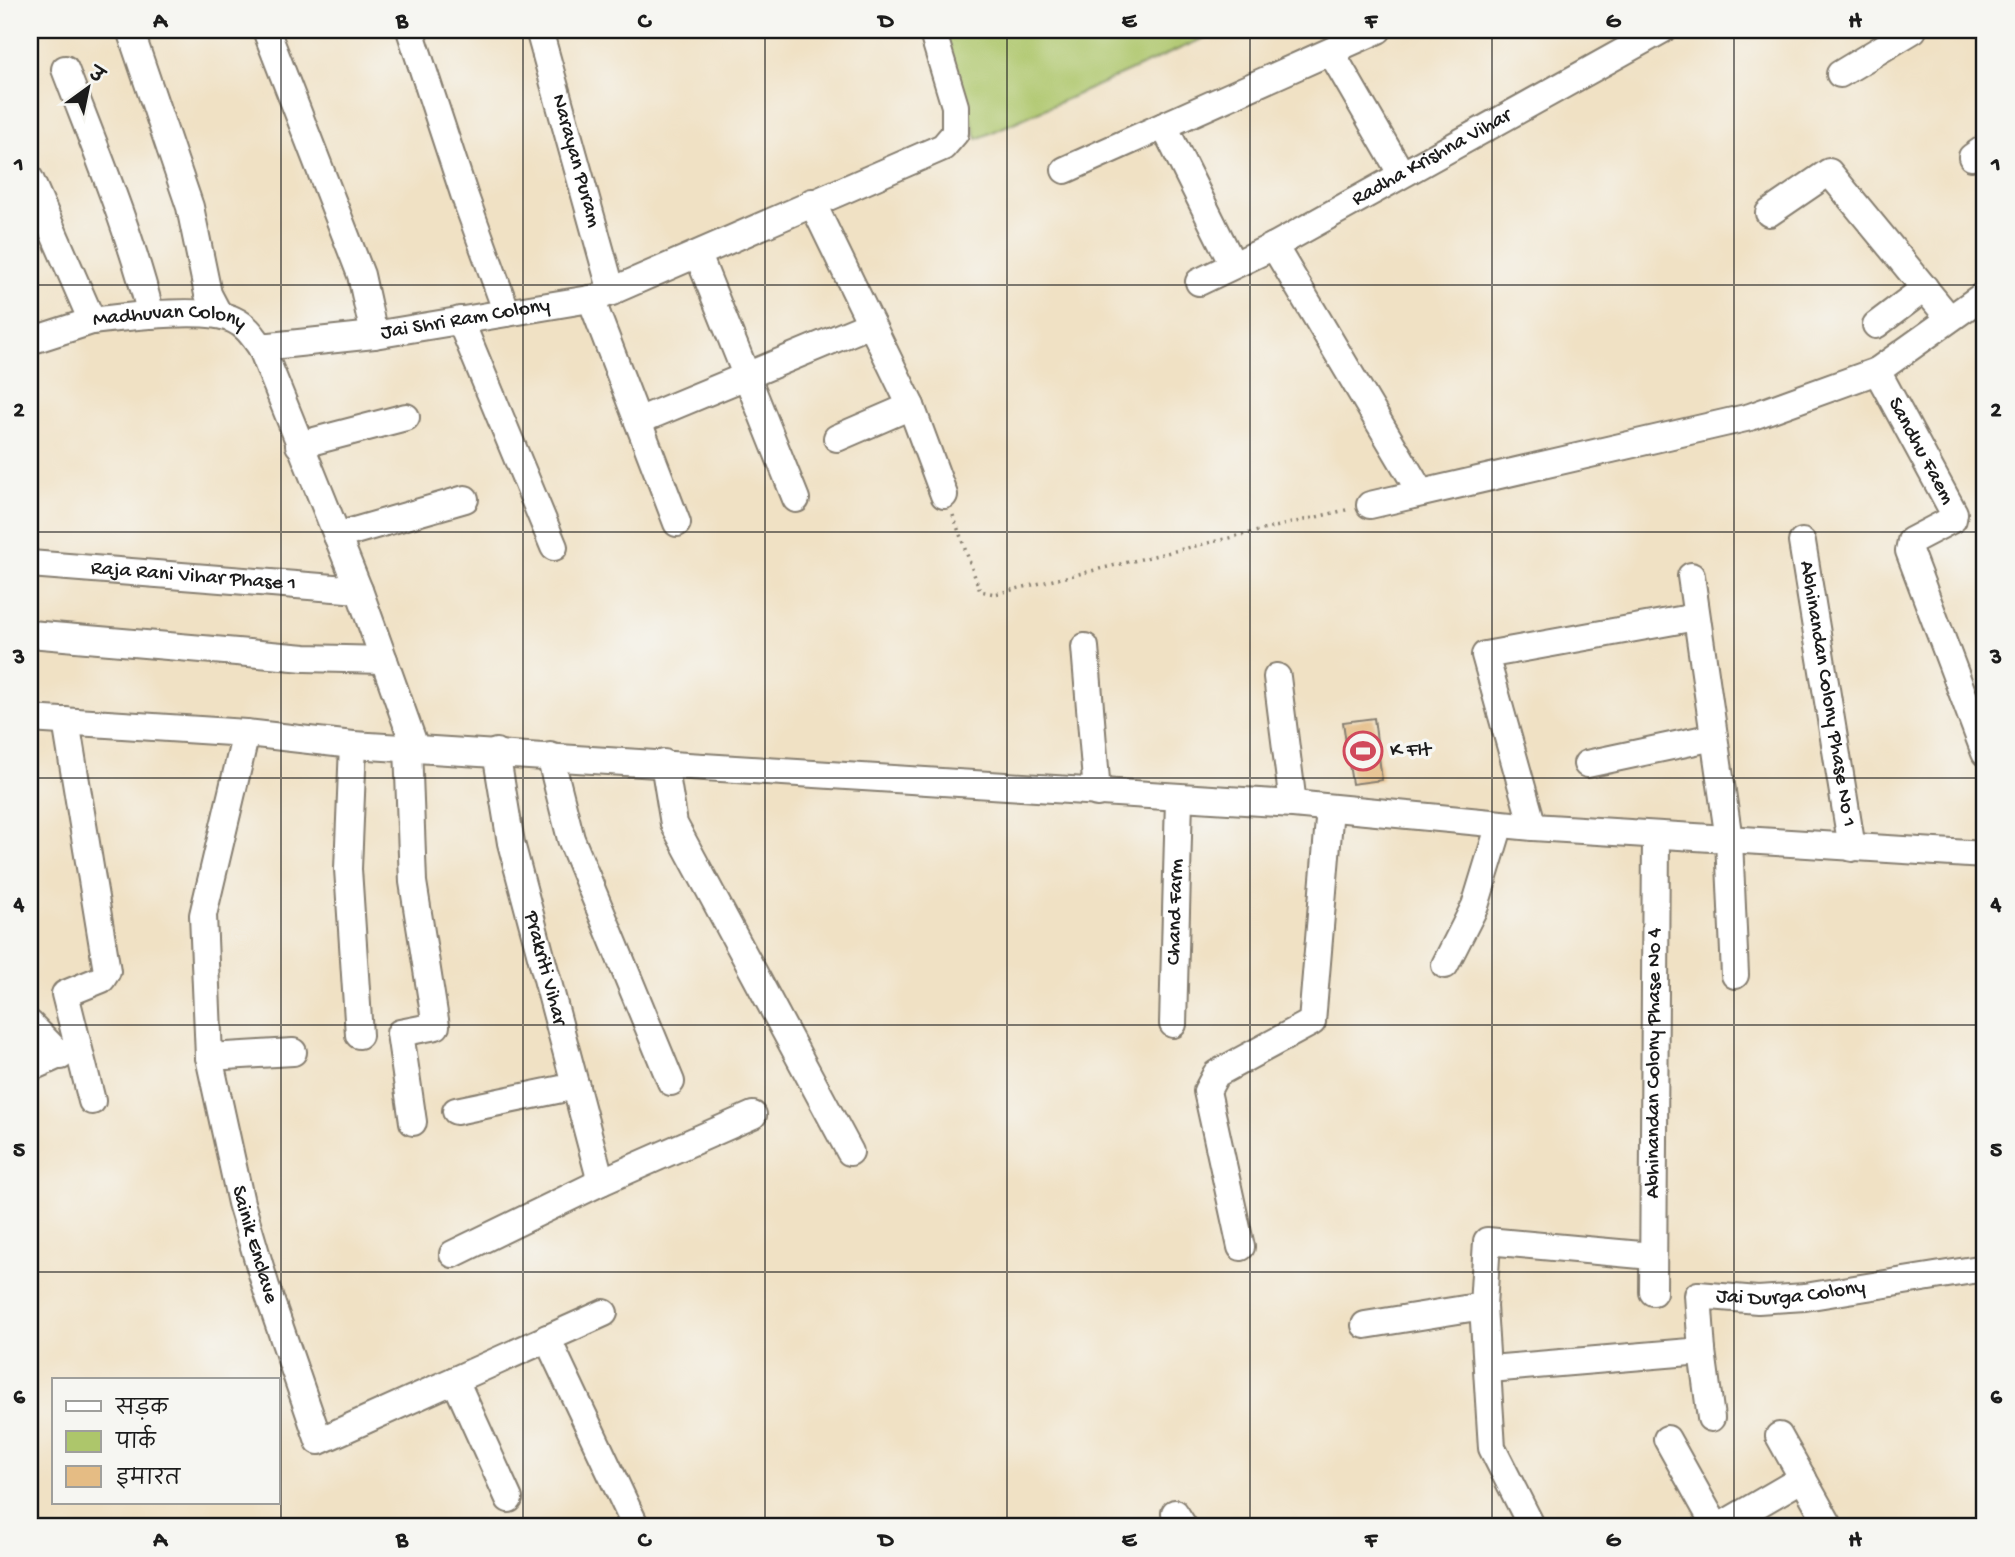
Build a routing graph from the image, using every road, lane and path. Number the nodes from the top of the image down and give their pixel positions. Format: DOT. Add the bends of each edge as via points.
graph roads {
  1 [pos="130,30"];
  2 [pos="266,30"];
  3 [pos="410,30"];
  4 [pos="539,30"];
  5 [pos="932,30"];
  6 [pos="1378,30"];
  7 [pos="1661,30"];
  8 [pos="1913,30"];
  9 [pos="1331,52"];
  10 [pos="65,69"];
  11 [pos="1840,74"];
  12 [pos="1164,126"];
  13 [pos="1065,170"];
  14 [pos="1401,173"];
  15 [pos="30,179"];
  16 [pos="812,202"];
  17 [pos="36,211"];
  18 [pos="1769,213"];
  19 [pos="1274,246"];
  20 [pos="698,255"];
  21 [pos="1233,265"];
  22 [pos="1199,282"];
  23 [pos="1925,288"];
  24 [pos="1985,294"];
  25 [pos="601,295"];
  26 [pos="506,313"];
  27 [pos="151,315"];
  28 [pos="219,315"];
  29 [pos="1949,318"];
  30 [pos="460,320"];
  31 [pos="92,321"];
  32 [pos="871,324"];
  33 [pos="1876,325"];
  34 [pos="374,335"];
  35 [pos="30,341"];
  36 [pos="261,347"];
  37 [pos="1877,371"];
  38 [pos="747,379"];
  39 [pos="911,406"];
  40 [pos="406,417"];
  41 [pos="638,421"];
  42 [pos="837,438"];
  43 [pos="299,445"];
  44 [pos="1421,493"];
  45 [pos="465,499"];
  46 [pos="796,499"];
  47 [pos="947,500"];
  48 [pos="1370,505"];
  49 [pos="677,523"];
  50 [pos="337,536"];
  51 [pos="1802,542"];
  52 [pos="554,547"];
  53 [pos="30,564"];
  54 [pos="1690,576"];
  55 [pos="359,590"];
  56 [pos="1696,617"];
  57 [pos="30,634"];
  58 [pos="1085,647"];
  59 [pos="384,660"];
  60 [pos="1277,677"];
  61 [pos="30,719"];
  62 [pos="66,721"];
  63 [pos="246,733"];
  64 [pos="1714,737"];
  65 [pos="353,745"];
  66 [pos="412,747"];
  67 [pos="496,752"];
  68 [pos="1985,752"];
  69 [pos="550,756"];
  70 [pos="664,763"];
  71 [pos="1587,764"];
  72 [pos="1097,793"];
  73 [pos="1179,799"];
  74 [pos="1293,804"];
  75 [pos="1330,808"];
  76 [pos="1500,824"];
  77 [pos="1533,827"];
  78 [pos="1656,835"];
  79 [pos="1729,840"];
  80 [pos="1852,848"];
  81 [pos="1985,855"];
  82 [pos="1445,965"];
  83 [pos="1735,975"];
  84 [pos="30,1024"];
  85 [pos="1173,1024"];
  86 [pos="359,1035"];
  87 [pos="69,1052"];
  88 [pos="293,1052"];
  89 [pos="209,1057"];
  90 [pos="30,1068"];
  91 [pos="671,1082"];
  92 [pos="576,1086"];
  93 [pos="92,1101"];
  94 [pos="456,1111"];
  95 [pos="753,1115"];
  96 [pos="413,1122"];
  97 [pos="850,1152"];
  98 [pos="601,1182"];
  99 [pos="1241,1247"];
  100 [pos="453,1254"];
  101 [pos="1653,1256"];
  102 [pos="1985,1268"];
  103 [pos="1653,1292"];
  104 [pos="1483,1306"];
  105 [pos="604,1313"];
  106 [pos="1365,1325"];
  107 [pos="547,1338"];
  108 [pos="1702,1351"];
  109 [pos="1490,1369"];
  110 [pos="455,1380"];
  111 [pos="1711,1418"];
  112 [pos="1779,1436"];
  113 [pos="1667,1439"];
  114 [pos="1803,1478"];
  115 [pos="509,1499"];
  116 [pos="636,1527"];
  117 [pos="1532,1527"];
  118 [pos="1718,1527"];
  119 [pos="1830,1527"];
  1 -- 28 [label="street" via="190,207 208,294"];
  2 -- 34 [label="street" via="361,275"];
  3 -- 26 [label="street"];
  4 -- 25 [label="street, Narayan Puram"];
  5 -- 16 [label="street, Jai Shri Ram Colony" via="955,106 955,133 943,147"];
  6 -- 9 [label="street"];
  7 -- 14 [label="street, Radha Krishna Vihar"];
  8 -- 11 [label="street"];
  9 -- 12 [label="street"];
  9 -- 14 [label="street"];
  10 -- 27 [label="street" via="115,199"];
  12 -- 13 [label="street"];
  12 -- 21 [label="street"];
  14 -- 19 [label="street, Radha Krishna Vihar"];
  15 -- 17 [label="street, Madhuvan Colony"];
  16 -- 20 [label="street, Jai Shri Ram Colony"];
  16 -- 32 [label="street"];
  17 -- 31 [label="street, Madhuvan Colony"];
  18 -- 23 [label="street" via="1829,172"];
  19 -- 21 [label="street, Radha Krishna Vihar"];
  19 -- 44 [label="street"];
  20 -- 25 [label="street, Jai Shri Ram Colony"];
  20 -- 38 [label="street"];
  21 -- 22 [label="street, Radha Krishna Vihar"];
  23 -- 29 [label="street"];
  23 -- 33 [label="street"];
  24 -- 29 [label="street"];
  25 -- 26 [label="street, Jai Shri Ram Colony"];
  25 -- 41 [label="street, Narayan Puram"];
  26 -- 30 [label="street, Jai Shri Ram Colony"];
  27 -- 28 [label="street, Madhuvan Colony"];
  27 -- 31 [label="street, Madhuvan Colony"];
  28 -- 36 [label="street, Madhuvan Colony" via="245,326"];
  29 -- 37 [label="street"];
  30 -- 34 [label="street, Jai Shri Ram Colony"];
  30 -- 52 [label="street"];
  31 -- 35 [label="street"];
  32 -- 38 [label="street"];
  32 -- 39 [label="street"];
  34 -- 36 [label="street, Jai Shri Ram Colony"];
  36 -- 43 [label="street"];
  37 -- 44 [label="street" via="1750,416"];
  37 -- 68 [label="street, Sandhu Faem" via="1954,513 1953,519 1911,541 1909,551"];
  38 -- 41 [label="street"];
  38 -- 46 [label="street"];
  39 -- 42 [label="street"];
  39 -- 47 [label="street"];
  40 -- 43 [label="street"];
  41 -- 49 [label="street, Narayan Puram"];
  43 -- 50 [label="street"];
  44 -- 48 [label="street"];
  45 -- 50 [label="street"];
  47 -- 48 [label="path" via="980,591 995,594"];
  50 -- 55 [label="street"];
  51 -- 80 [label="street, Abhinandan Colony Phase No 1"];
  53 -- 55 [label="street, Raja Rani Vihar Phase 1"];
  54 -- 56 [label="street"];
  55 -- 59 [label="street"];
  56 -- 64 [label="street"];
  56 -- 77 [label="street" via="1485,655"];
  57 -- 59 [label="street"];
  58 -- 72 [label="street"];
  59 -- 66 [label="street"];
  60 -- 74 [label="street"];
  61 -- 62 [label="street"];
  62 -- 63 [label="street"];
  62 -- 87 [label="street" via="107,971 103,979 65,994"];
  63 -- 65 [label="street"];
  63 -- 89 [label="street, Sainik Enclave" via="203,915"];
  64 -- 71 [label="street"];
  64 -- 79 [label="street"];
  65 -- 66 [label="street"];
  65 -- 86 [label="street" via="348,869"];
  66 -- 67 [label="street"];
  66 -- 96 [label="street" via="413,883 436,1026 401,1033"];
  67 -- 69 [label="street"];
  67 -- 92 [label="street, Prakriti Vihar" via="511,843"];
  69 -- 70 [label="street"];
  69 -- 91 [label="street" via="572,839"];
  70 -- 72 [label="street"];
  70 -- 97 [label="street" via="674,824"];
  72 -- 73 [label="street"];
  73 -- 74 [label="street"];
  73 -- 85 [label="street, Chand Farm"];
  74 -- 75 [label="street"];
  75 -- 76 [label="street"];
  75 -- 99 [label="street" via="1312,1022 1216,1074 1207,1091"];
  76 -- 77 [label="street"];
  76 -- 82 [label="street" via="1475,906"];
  77 -- 78 [label="street"];
  78 -- 79 [label="street"];
  78 -- 101 [label="street, Abhinandan Colony Phase No 4"];
  79 -- 80 [label="street"];
  79 -- 83 [label="street"];
  80 -- 81 [label="street"];
  84 -- 87 [label="street"];
  87 -- 90 [label="street"];
  87 -- 93 [label="street"];
  88 -- 89 [label="street"];
  89 -- 110 [label="street, Sainik Enclave" via="241,1203 319,1441"];
  92 -- 94 [label="street"];
  92 -- 98 [label="street, Prakriti Vihar"];
  95 -- 98 [label="street"];
  98 -- 100 [label="street"];
  101 -- 103 [label="street, Abhinandan Colony Phase No 4"];
  101 -- 104 [label="street" via="1487,1241"];
  102 -- 108 [label="street, Jai Durga Colony" via="1805,1297 1758,1300 1698,1295"];
  104 -- 106 [label="street"];
  104 -- 109 [label="street"];
  105 -- 107 [label="street, Sainik Enclave"];
  107 -- 110 [label="street, Sainik Enclave"];
  107 -- 116 [label="street"];
  108 -- 109 [label="street"];
  108 -- 111 [label="street"];
  109 -- 117 [label="street" via="1492,1448"];
  110 -- 115 [label="street"];
  112 -- 114 [label="street"];
  113 -- 118 [label="street"];
  114 -- 118 [label="street"];
  114 -- 119 [label="street"];
}
